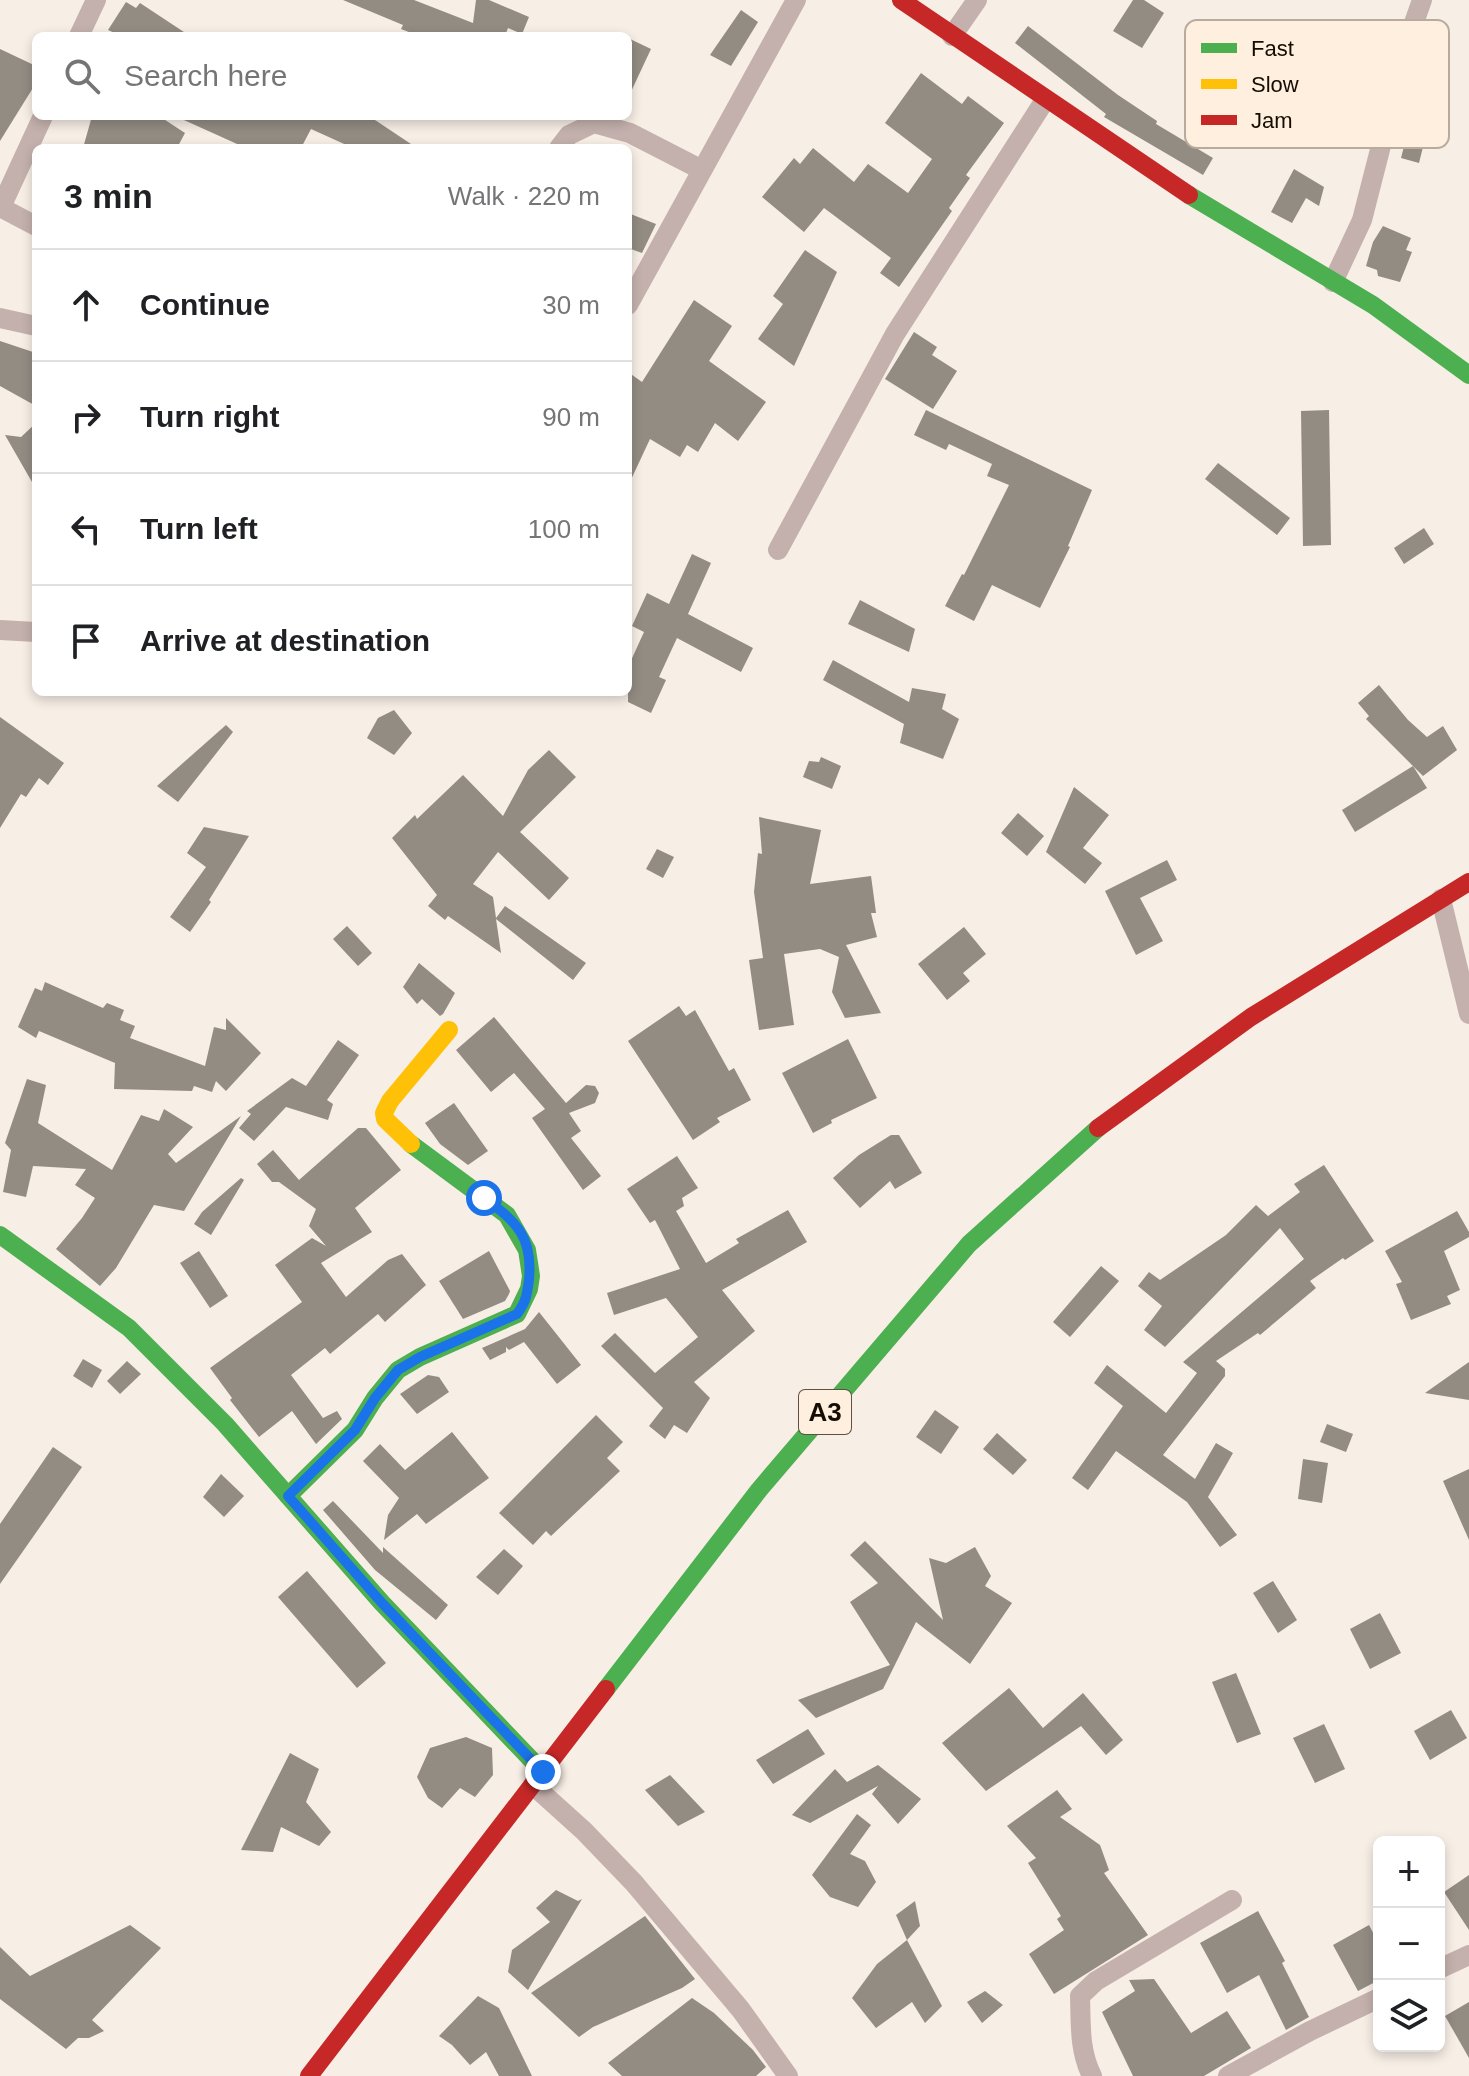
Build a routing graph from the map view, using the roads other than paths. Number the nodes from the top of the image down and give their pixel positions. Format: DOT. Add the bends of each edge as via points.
graph roads {
  1 [pos="96,0"];
  2 [pos="796,0"];
  3 [pos="901,0"];
  4 [pos="977,0"];
  5 [pos="1422,0"];
  6 [pos="1415,20"];
  7 [pos="81,32"];
  8 [pos="952,36"];
  9 [pos="1045,100"];
  10 [pos="41,120"];
  11 [pos="562,144"];
  12 [pos="1380,148"];
  13 [pos="702,170"];
  14 [pos="0,207"];
  15 [pos="32,224"];
  16 [pos="1333,282"];
  17 [pos="632,298"];
  18 [pos="0,318"];
  19 [pos="32,325"];
  20 [pos="1469,375"];
  21 [pos="778,550"];
  22 [pos="0,630"];
  23 [pos="32,632"];
  24 [pos="1469,882"];
  25 [pos="1441,899"];
  26 [pos="1469,1014"];
  27 [pos="449,1030"];
  28 [pos="0,1235"];
  29 [pos="288,1496"];
  30 [pos="538,1778"];
  31 [pos="1232,1900"];
  32 [pos="1469,1955"];
  33 [pos="1445,1966"];
  34 [pos="1373,2001"];
  35 [pos="309,2076"];
  36 [pos="788,2076"];
  37 [pos="1092,2076"];
  38 [pos="1228,2076"];
  1 -- 7 [label="street"];
  2 -- 13 [label="street"];
  3 -- 8 [label="main road"];
  4 -- 8 [label="street"];
  5 -- 6 [label="street"];
  8 -- 9 [label="main road"];
  9 -- 16 [label="main road"];
  9 -- 21 [label="street" via="895,334"];
  10 -- 14 [label="street"];
  11 -- 13 [label="street" via="594,123 630,133"];
  12 -- 16 [label="street" via="1362,220"];
  13 -- 17 [label="street"];
  14 -- 15 [label="street"];
  16 -- 20 [label="main road"];
  18 -- 19 [label="street"];
  22 -- 23 [label="street"];
  24 -- 25 [label="main road, A3"];
  25 -- 26 [label="street"];
  25 -- 30 [label="main road, A3" via="1251,1017 1087,1136 969,1244 759,1490"];
  27 -- 29 [label="main road" via="390,1101 385,1119 520,1229 531,1258 527,1302 517,1314 398,1370 355,1430"];
  28 -- 29 [label="main road" via="129,1328"];
  29 -- 30 [label="main road"];
  30 -- 35 [label="main road, A3"];
  30 -- 36 [label="street" via="741,2010"];
  31 -- 37 [label="street" via="1096,1981 1080,1996 1080,2040"];
  32 -- 33 [label="street"];
  34 -- 38 [label="street"];
}
